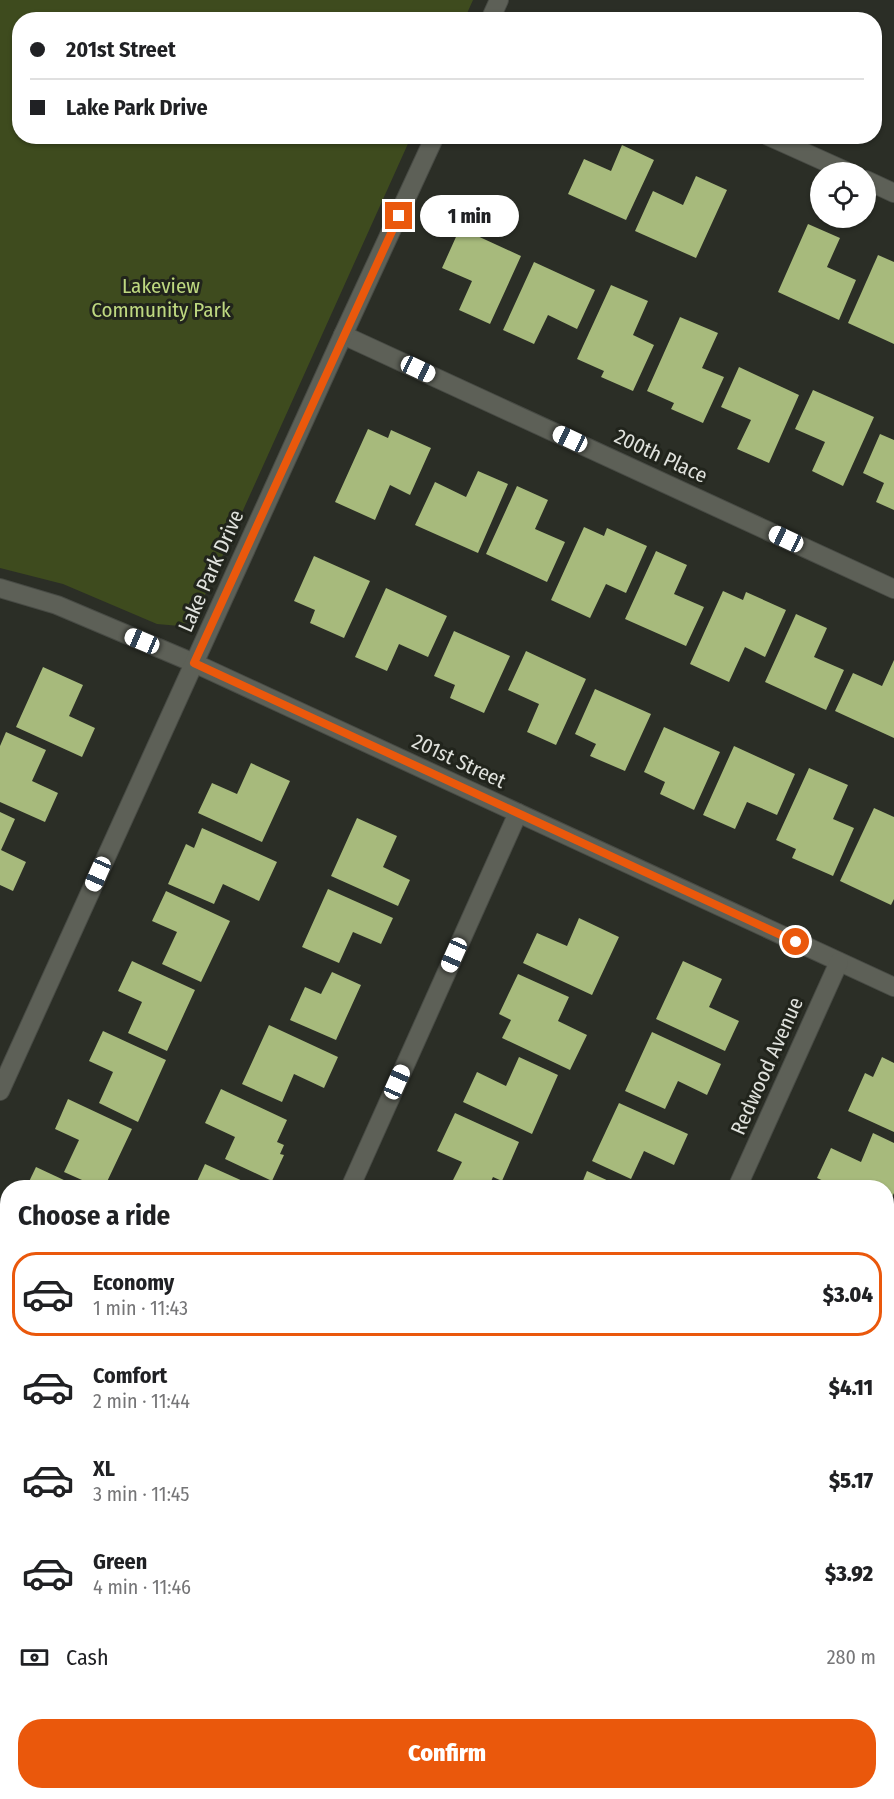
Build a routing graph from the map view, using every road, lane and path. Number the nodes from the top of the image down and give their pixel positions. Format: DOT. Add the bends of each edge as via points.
graph roads {
  1 [pos="431,144"];
  2 [pos="786,144"];
  3 [pos="826,162"];
  4 [pos="876,185"];
  5 [pos="894,193"];
  6 [pos="343,335"];
  7 [pos="0,588"];
  8 [pos="894,589"];
  9 [pos="194,663"];
  10 [pos="518,813"];
  11 [pos="839,962"];
  12 [pos="894,987"];
  13 [pos="0,1091"];
  14 [pos="354,1180"];
  15 [pos="741,1180"];
  1 -- 6 [label="street, Lake Park Drive"];
  2 -- 3 [label="street"];
  4 -- 5 [label="street"];
  6 -- 8 [label="street, 200th Place"];
  6 -- 9 [label="street, Lake Park Drive"];
  7 -- 9 [label="street, 201st Street" via="57,606"];
  9 -- 10 [label="street, 201st Street"];
  9 -- 13 [label="street, Lake Park Drive"];
  10 -- 11 [label="street, 201st Street"];
  10 -- 14 [label="street"];
  11 -- 12 [label="street, 201st Street"];
  11 -- 15 [label="street, Redwood Avenue"];
}
